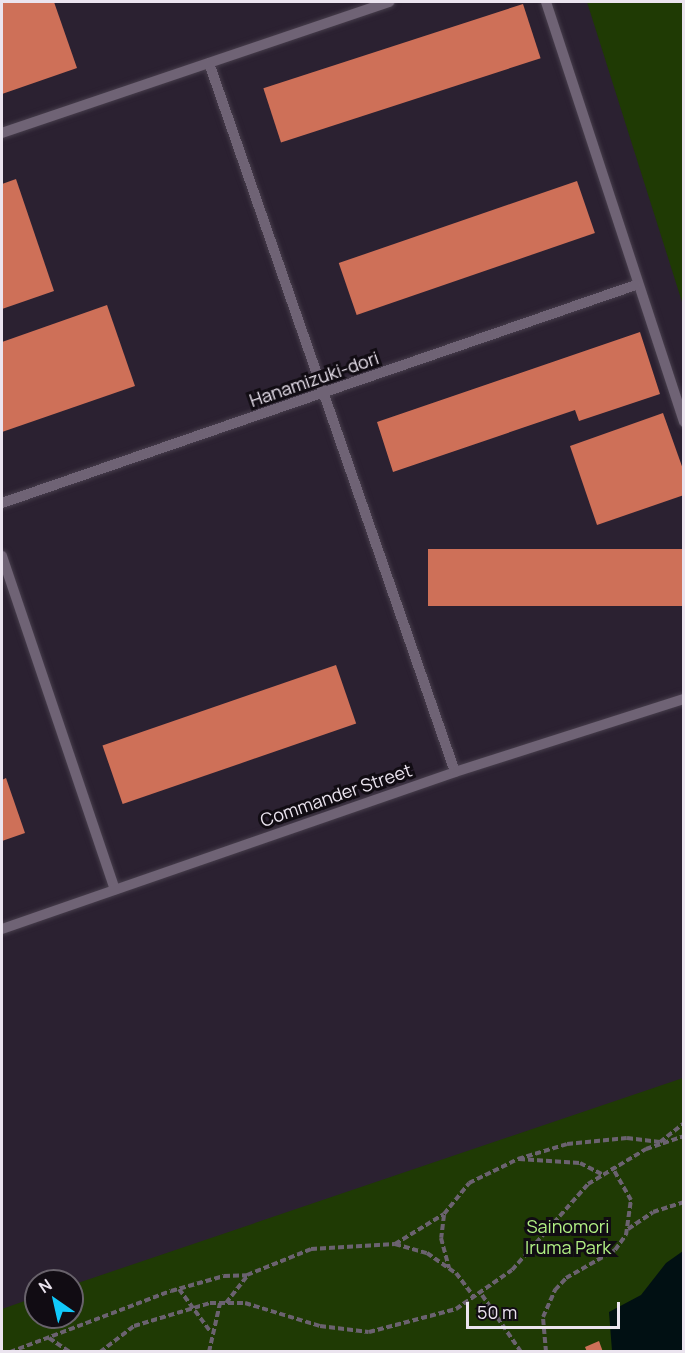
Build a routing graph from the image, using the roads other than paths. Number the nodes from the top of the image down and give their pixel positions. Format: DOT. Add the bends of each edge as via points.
graph roads {
  1 [pos="389,2"];
  2 [pos="546,2"];
  3 [pos="209,63"];
  4 [pos="2,133"];
  5 [pos="636,285"];
  6 [pos="323,394"];
  7 [pos="684,422"];
  8 [pos="2,503"];
  9 [pos="2,556"];
  10 [pos="684,699"];
  11 [pos="455,772"];
  12 [pos="115,889"];
  13 [pos="2,929"];
  1 -- 3 [label="lane"];
  2 -- 5 [label="lane"];
  3 -- 4 [label="lane"];
  3 -- 6 [label="lane"];
  5 -- 6 [label="lane, Hanamizuki-dori"];
  5 -- 7 [label="lane"];
  6 -- 8 [label="lane, Hanamizuki-dori"];
  6 -- 11 [label="lane"];
  9 -- 12 [label="lane"];
  10 -- 11 [label="lane, Commander Street"];
  11 -- 12 [label="lane, Commander Street"];
  12 -- 13 [label="lane, Commander Street"];
}
